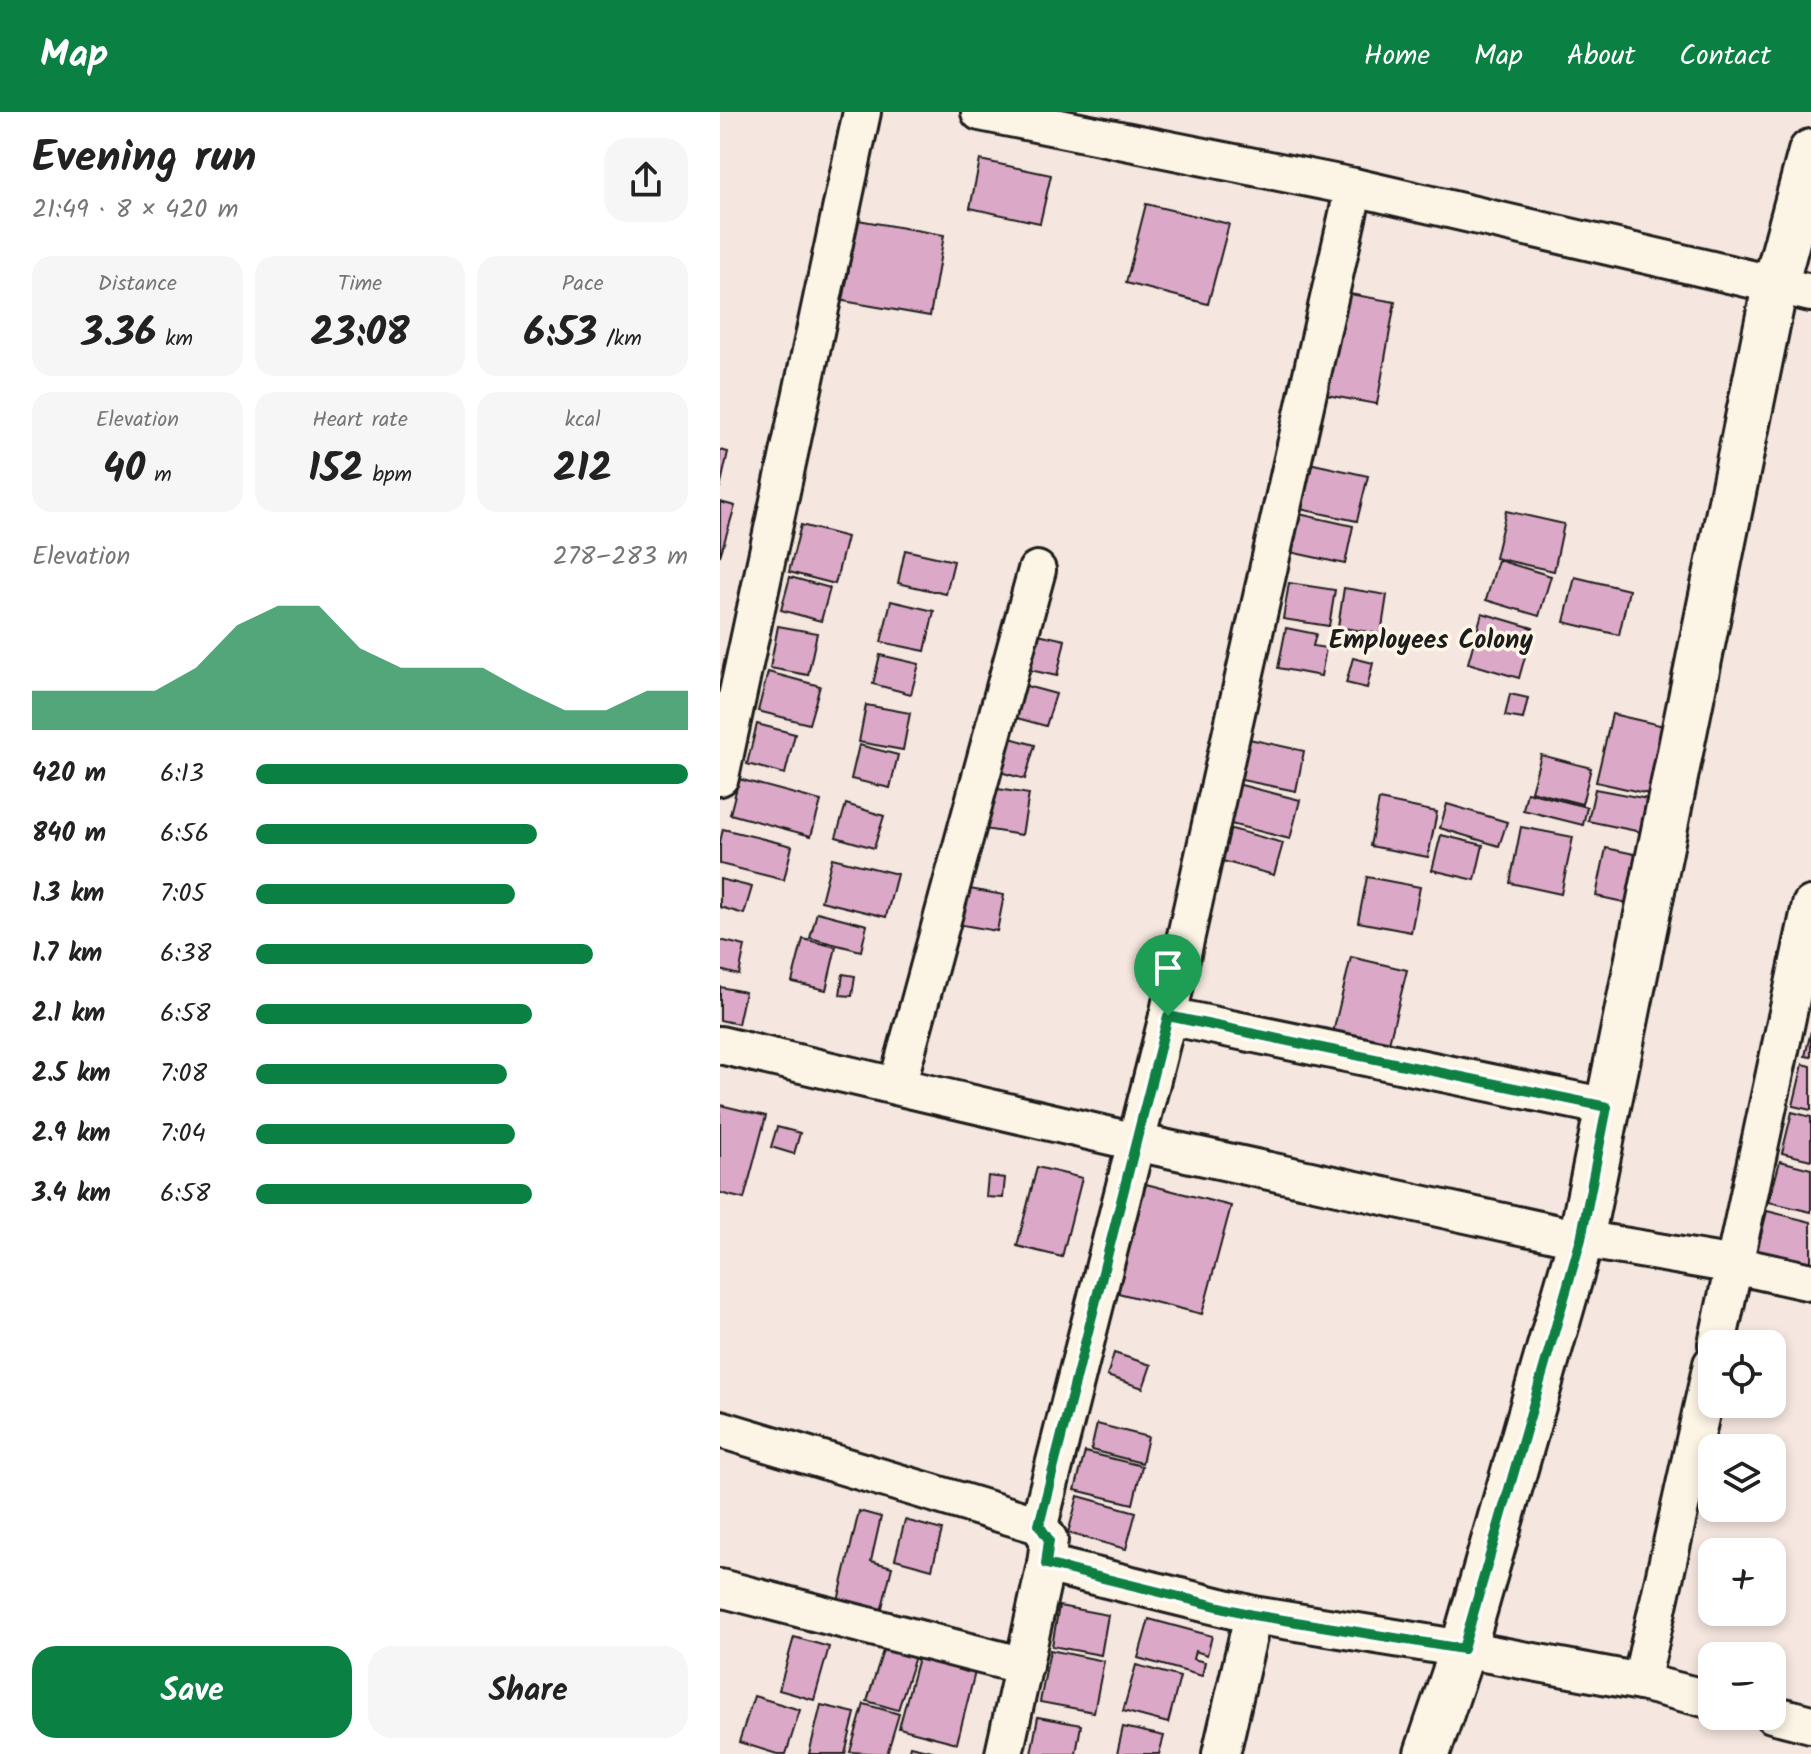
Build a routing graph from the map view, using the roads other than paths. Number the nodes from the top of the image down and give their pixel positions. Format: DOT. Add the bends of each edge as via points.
graph roads {
  1 [pos="862,112"];
  2 [pos="980,112"];
  3 [pos="1811,152"];
  4 [pos="1354,187"];
  5 [pos="1793,289"];
  6 [pos="1037,570"];
  7 [pos="720,777"];
  8 [pos="1811,905"];
  9 [pos="1168,1016"];
  10 [pos="720,1045"];
  11 [pos="897,1086"];
  12 [pos="1607,1107"];
  13 [pos="1136,1142"];
  14 [pos="1581,1239"];
  15 [pos="1734,1265"];
  16 [pos="1811,1282"];
  17 [pos="1720,1330"];
  18 [pos="1700,1418"];
  19 [pos="720,1429"];
  20 [pos="1039,1525"];
  21 [pos="1046,1564"];
  22 [pos="720,1588"];
  23 [pos="1253,1615"];
  24 [pos="1463,1649"];
  25 [pos="1024,1666"];
  26 [pos="1641,1682"];
  27 [pos="1698,1696"];
  28 [pos="1786,1718"];
  29 [pos="1811,1724"];
  30 [pos="1004,1754"];
  31 [pos="1221,1754"];
  32 [pos="1427,1754"];
  1 -- 7 [label="street"];
  2 -- 4 [label="street"];
  3 -- 5 [label="main road"];
  4 -- 5 [label="street"];
  4 -- 9 [label="street"];
  5 -- 12 [label="main road"];
  6 -- 11 [label="street"];
  8 -- 15 [label="street"];
  9 -- 12 [label="street"];
  9 -- 13 [label="street"];
  10 -- 11 [label="street"];
  11 -- 13 [label="street"];
  12 -- 14 [label="main road"];
  13 -- 14 [label="street"];
  13 -- 20 [label="street"];
  14 -- 15 [label="street"];
  14 -- 24 [label="main road"];
  15 -- 16 [label="street"];
  15 -- 17 [label="street"];
  18 -- 26 [label="street"];
  19 -- 20 [label="street"];
  20 -- 21 [label="street" via="1049,1540"];
  21 -- 23 [label="street"];
  21 -- 25 [label="street"];
  22 -- 25 [label="street"];
  23 -- 24 [label="street"];
  23 -- 31 [label="street"];
  24 -- 26 [label="street"];
  24 -- 32 [label="main road"];
  25 -- 30 [label="street"];
  26 -- 27 [label="street"];
  28 -- 29 [label="street"];
}
